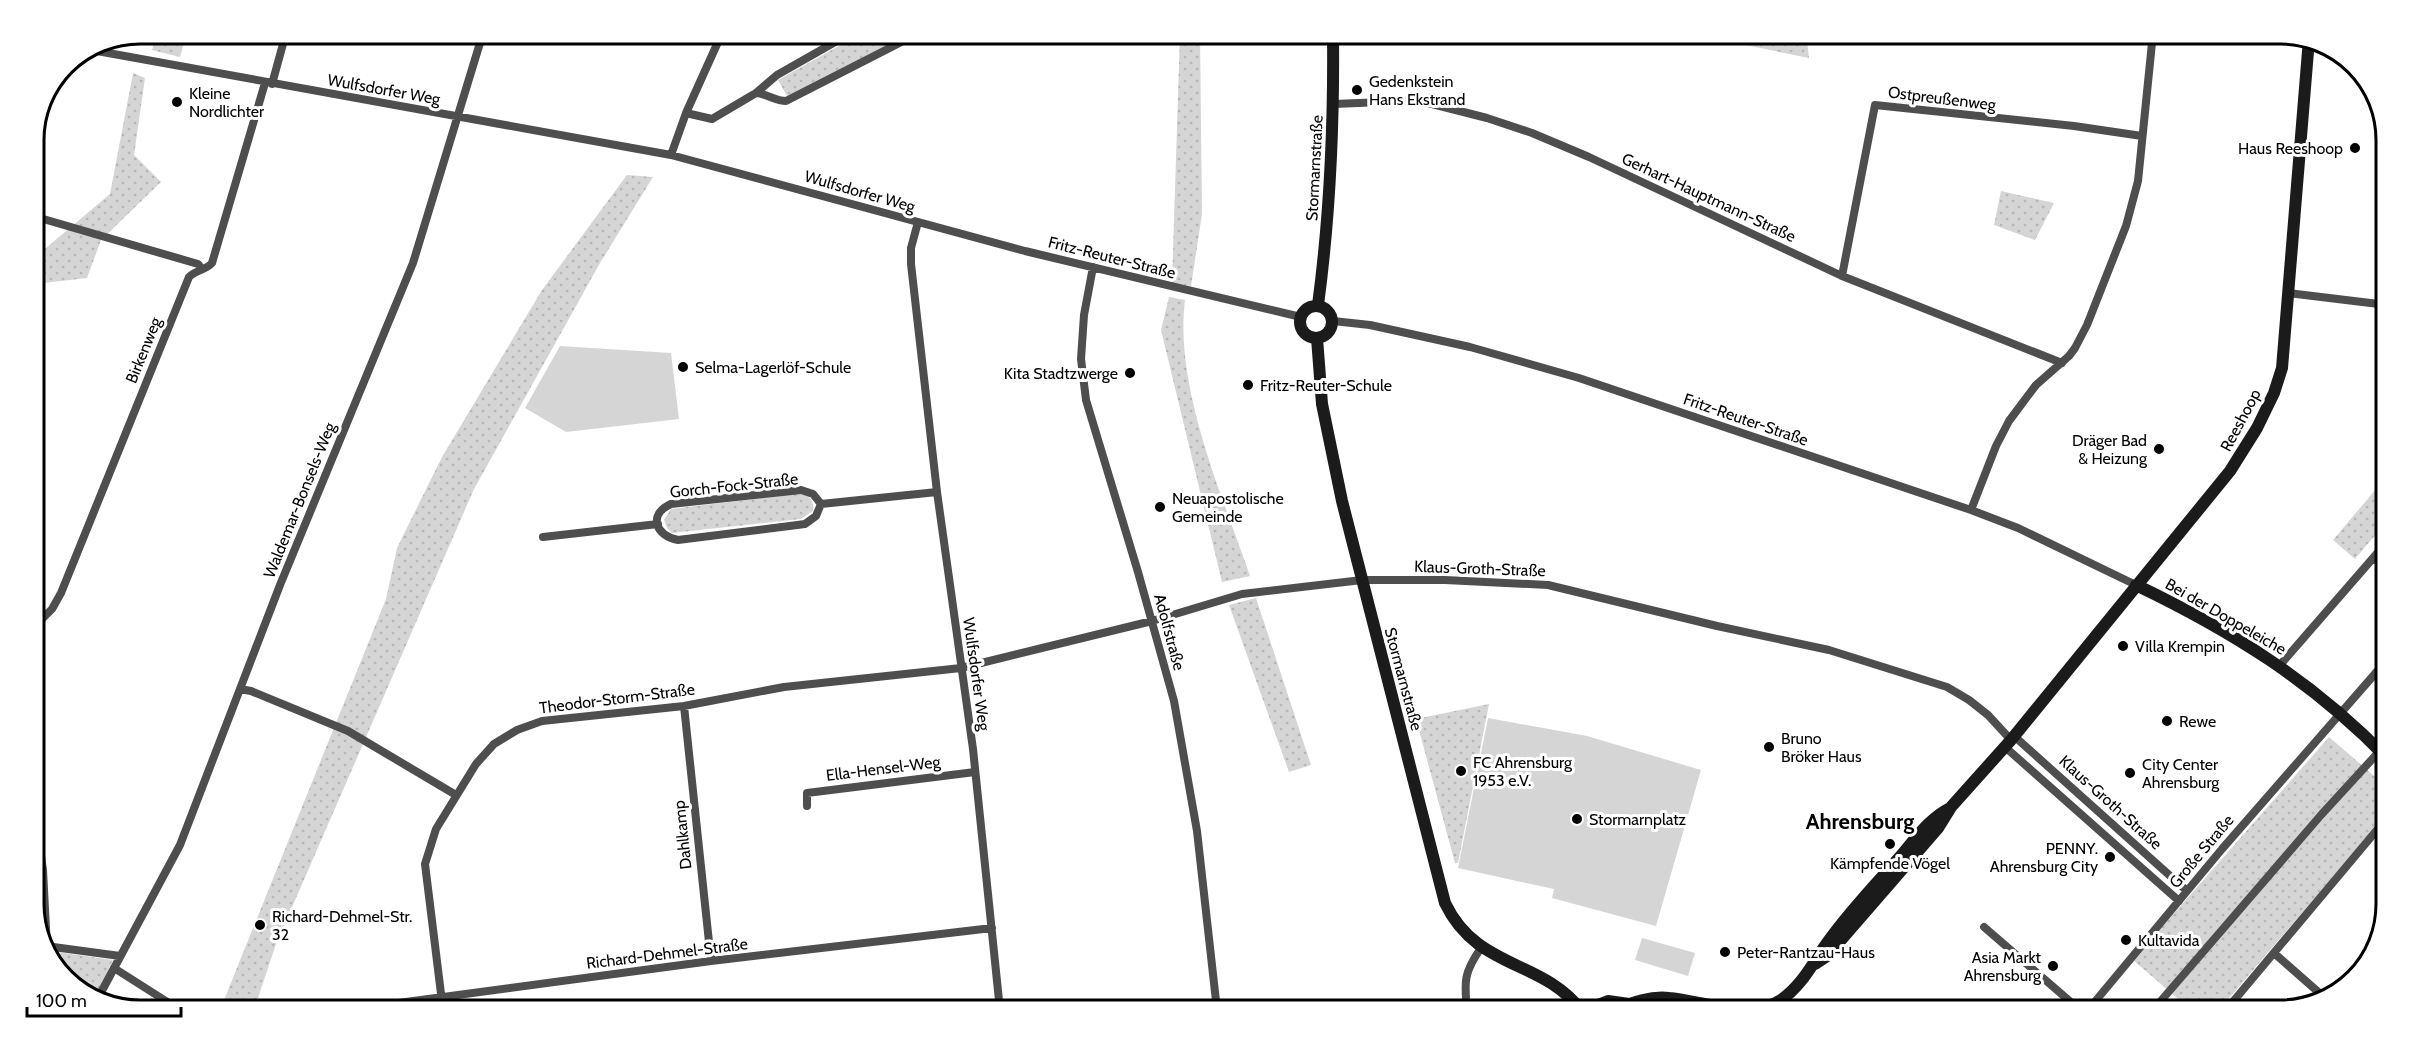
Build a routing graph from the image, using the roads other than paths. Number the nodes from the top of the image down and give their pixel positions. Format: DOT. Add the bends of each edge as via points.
graph roads {
  1 [pos="282,44"];
  2 [pos="480,44"];
  3 [pos="717,44"];
  4 [pos="832,44"];
  5 [pos="897,44"];
  6 [pos="1333,44"];
  7 [pos="2152,44"];
  8 [pos="2308,48"];
  9 [pos="101,52"];
  10 [pos="268,84"];
  11 [pos="756,93"];
  12 [pos="1334,104"];
  13 [pos="686,113"];
  14 [pos="457,118"];
  15 [pos="2142,136"];
  16 [pos="671,155"];
  17 [pos="44,219"];
  18 [pos="918,222"];
  19 [pos="1093,267"];
  20 [pos="202,269"];
  21 [pos="1842,276"];
  22 [pos="2288,293"];
  23 [pos="2376,304"];
  24 [pos="1318,305"];
  25 [pos="1301,316"];
  26 [pos="1333,321"];
  27 [pos="1317,338"];
  28 [pos="2062,363"];
  29 [pos="937,492"];
  30 [pos="821,504"];
  31 [pos="1971,510"];
  32 [pos="658,524"];
  33 [pos="543,537"];
  34 [pos="2376,556"];
  35 [pos="2374,558"];
  36 [pos="1362,580"];
  37 [pos="2136,585"];
  38 [pos="44,617"];
  39 [pos="1152,621"];
  40 [pos="2280,665"];
  41 [pos="961,668"];
  42 [pos="2376,672"];
  43 [pos="240,689"];
  44 [pos="684,706"];
  45 [pos="2339,714"];
  46 [pos="2010,741"];
  47 [pos="2376,744"];
  48 [pos="2376,760"];
  49 [pos="975,772"];
  50 [pos="456,795"];
  51 [pos="807,806"];
  52 [pos="2376,831"];
  53 [pos="44,889"];
  54 [pos="2182,896"];
  55 [pos="46,926"];
  56 [pos="1984,927"];
  57 [pos="992,928"];
  58 [pos="54,948"];
  59 [pos="1481,948"];
  60 [pos="2274,953"];
  61 [pos="120,956"];
  62 [pos="711,961"];
  63 [pos="114,968"];
  64 [pos="102,991"];
  65 [pos="2318,992"];
  66 [pos="441,996"];
  67 [pos="164,1000"];
  68 [pos="414,1000"];
  69 [pos="442,1000"];
  70 [pos="999,1000"];
  71 [pos="1216,1000"];
  72 [pos="1466,1000"];
  73 [pos="1570,1000"];
  74 [pos="1646,1000"];
  75 [pos="1680,1000"];
  76 [pos="1780,1000"];
  77 [pos="2068,1000"];
  78 [pos="2096,1000"];
  79 [pos="2162,1000"];
  80 [pos="2234,1000"];
  1 -- 10 [label="street, Birkenweg"];
  2 -- 14 [label="street, Waldemar-Bonsels-Weg"];
  3 -- 13 [label="street"];
  4 -- 11 [label="street" via="777,75"];
  5 -- 11 [label="street" via="786,101"];
  6 -- 12 [label="street, Stormarnstraße"];
  7 -- 15 [label="street"];
  8 -- 22 [label="street, Reeshoop"];
  9 -- 10 [label="street, Wulfsdorfer Weg"];
  10 -- 14 [label="street, Wulfsdorfer Weg"];
  10 -- 20 [label="street, Birkenweg" via="212,263"];
  11 -- 13 [label="street" via="712,119"];
  12 -- 21 [label="street, Gerhart-Hauptmann-Straße" via="1407,101 1498,121 1581,154"];
  12 -- 24 [label="street, Stormarnstraße" via="1328,218"];
  13 -- 16 [label="street"];
  14 -- 16 [label="street, Wulfsdorfer Weg"];
  14 -- 43 [label="street, Waldemar-Bonsels-Weg" via="413,263"];
  15 -- 21 [label="street, Ostpreußenweg" via="1875,105"];
  15 -- 28 [label="street" via="2138,181 2129,218 2087,325"];
  16 -- 18 [label="street, Wulfsdorfer Weg"];
  17 -- 20 [label="street" via="198,264"];
  18 -- 19 [label="street, Fritz-Reuter-Straße"];
  18 -- 29 [label="street, Wulfsdorfer Weg" via="910,264"];
  19 -- 25 [label="street, Fritz-Reuter-Straße"];
  19 -- 39 [label="street, Adolfstraße" via="1081,359 1086,400"];
  20 -- 38 [label="street, Birkenweg" via="189,277 61,593"];
  21 -- 28 [label="street, Gerhart-Hauptmann-Straße"];
  22 -- 23 [label="street"];
  22 -- 37 [label="street, Reeshoop" via="2282,368 2257,428 2230,471"];
  24 -- 25 [label="street" via="1306,308"];
  24 -- 26 [label="street" via="1328,310"];
  25 -- 27 [label="street" via="1304,332"];
  26 -- 27 [label="street" via="1329,332"];
  26 -- 31 [label="street, Fritz-Reuter-Straße" via="1470,347 1579,378"];
  27 -- 36 [label="street, Stormarnstraße" via="1330,447"];
  28 -- 31 [label="street" via="2036,385 2009,422 1995,446"];
  29 -- 30 [label="street"];
  29 -- 41 [label="street, Wulfsdorfer Weg"];
  30 -- 32 [label="street" via="816,516 805,524 678,540 661,533"];
  30 -- 32 [label="street, Gorch-Fock-Straße" via="813,494 801,490 671,504 657,514"];
  31 -- 37 [label="street, Fritz-Reuter-Straße" via="2019,528"];
  32 -- 33 [label="street"];
  34 -- 35 [label="street"];
  35 -- 40 [label="street"];
  36 -- 39 [label="street, Klaus-Groth-Straße" via="1242,594"];
  36 -- 46 [label="street, Klaus-Groth-Straße" via="1548,585 1829,650 1947,687 1988,716"];
  36 -- 59 [label="street, Stormarnstraße" via="1444,899 1456,923"];
  37 -- 40 [label="street, Bei der Doppeleiche" via="2206,620"];
  37 -- 46 [label="street, Reeshoop"];
  39 -- 41 [label="street, Klaus-Groth-Straße"];
  39 -- 71 [label="street, Adolfstraße" via="1174,701 1197,831"];
  40 -- 45 [label="street, Bei der Doppeleiche"];
  41 -- 44 [label="street, Theodor-Storm-Straße" via="784,687"];
  41 -- 49 [label="street, Wulfsdorfer Weg"];
  42 -- 45 [label="street, Große Straße"];
  43 -- 50 [label="street" via="348,731"];
  43 -- 61 [label="street, Waldemar-Bonsels-Weg" via="180,845"];
  44 -- 50 [label="street, Theodor-Storm-Straße" via="542,721 517,730 494,744"];
  44 -- 62 [label="street, Dahlkamp"];
  45 -- 47 [label="street, Bei der Doppeleiche"];
  45 -- 54 [label="street, Große Straße"];
  46 -- 54 [label="street, Klaus-Groth-Straße"];
  46 -- 54 [label="street, Klaus-Groth-Straße"];
  46 -- 76 [label="street, Reeshoop" via="1827,956"];
  48 -- 79 [label="street" via="2321,815"];
  49 -- 51 [label="street, Ella-Hensel-Weg" via="807,793"];
  49 -- 57 [label="street, Wulfsdorfer Weg"];
  50 -- 66 [label="street, Theodor-Storm-Straße" via="436,829 425,864"];
  52 -- 60 [label="street"];
  53 -- 55 [label="street"];
  54 -- 78 [label="street, Große Straße"];
  56 -- 77 [label="street"];
  57 -- 62 [label="street, Richard-Dehmel-Straße"];
  57 -- 70 [label="street, Wulfsdorfer Weg"];
  58 -- 61 [label="street"];
  59 -- 72 [label="street" via="1464,978"];
  59 -- 73 [label="street, Stormarnstraße" via="1546,981"];
  60 -- 65 [label="street"];
  60 -- 80 [label="street"];
  61 -- 63 [label="street, Waldemar-Bonsels-Weg"];
  62 -- 66 [label="street, Richard-Dehmel-Straße"];
  63 -- 64 [label="street, Waldemar-Bonsels-Weg"];
  63 -- 67 [label="street"];
  66 -- 68 [label="street, Richard-Dehmel-Straße"];
  66 -- 69 [label="street, Theodor-Storm-Straße"];
  74 -- 75 [label="street, Reeshoop"];
}
